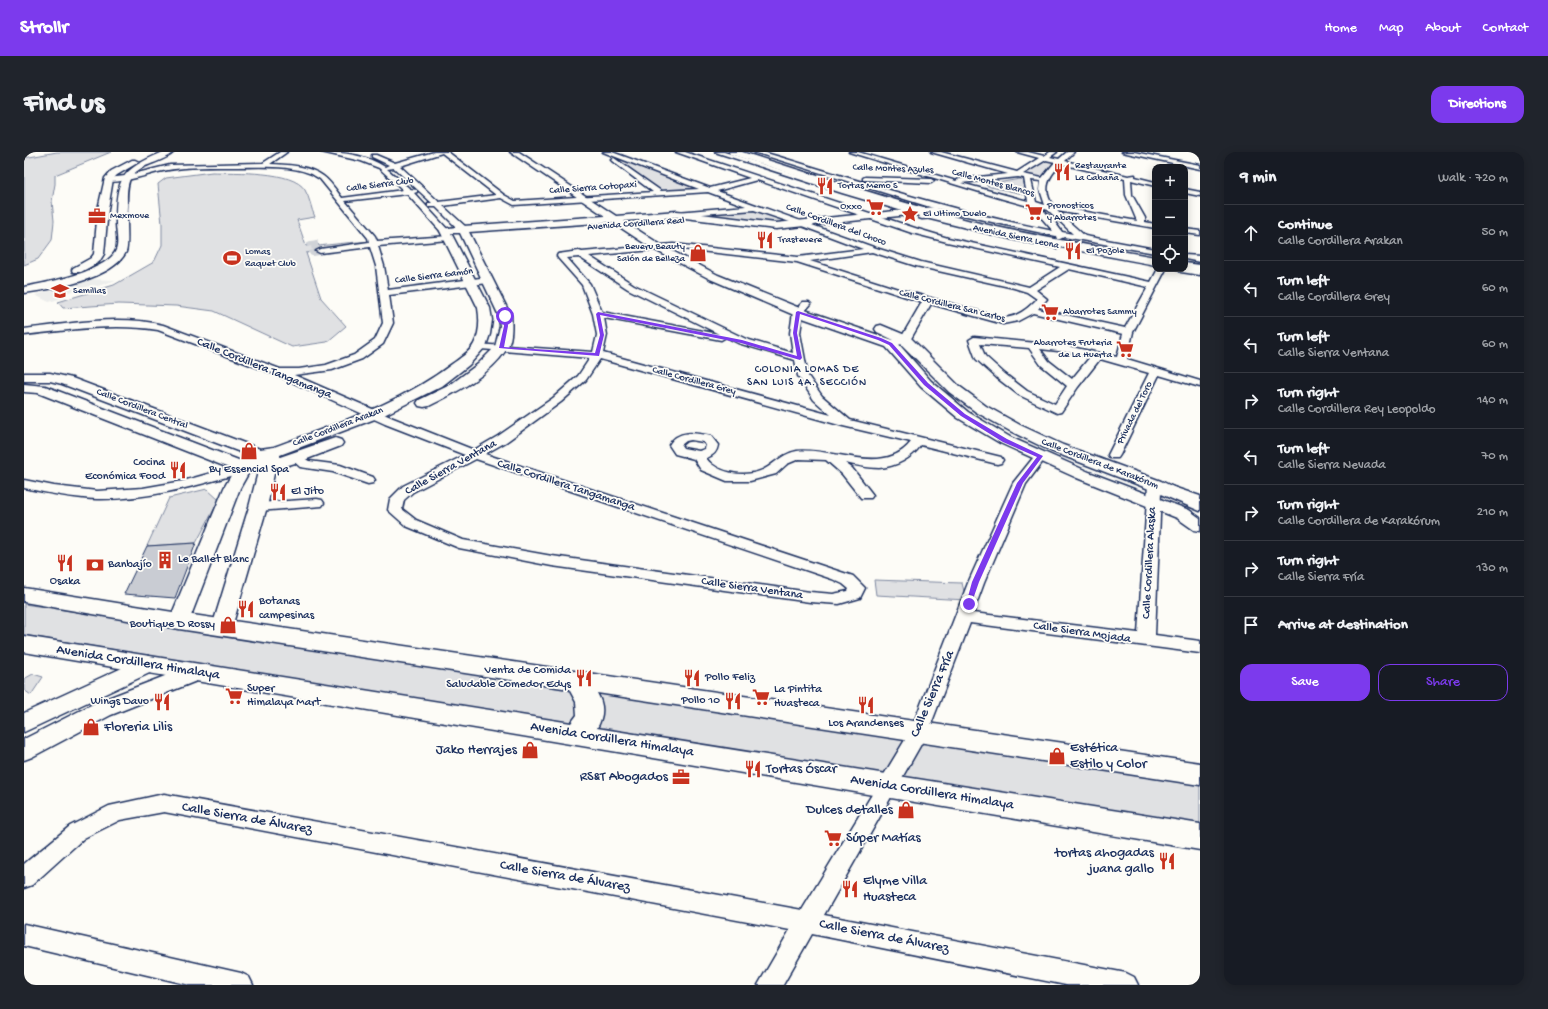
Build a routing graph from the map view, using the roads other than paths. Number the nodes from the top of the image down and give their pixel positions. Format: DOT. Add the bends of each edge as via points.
graph roads {
  1 [pos="158,152"];
  2 [pos="170,152"];
  3 [pos="284,152"];
  4 [pos="324,152"];
  5 [pos="350,152"];
  6 [pos="440,152"];
  7 [pos="444,152"];
  8 [pos="514,152"];
  9 [pos="528,152"];
  10 [pos="679,152"];
  11 [pos="718,152"];
  12 [pos="733,152"];
  13 [pos="744,152"];
  14 [pos="757,152"];
  15 [pos="852,152"];
  16 [pos="865,152"];
  17 [pos="934,152"];
  18 [pos="1020,152"];
  19 [pos="1034,152"];
  20 [pos="1071,152"];
  21 [pos="1125,152"];
  22 [pos="609,153"];
  23 [pos="387,155"];
  24 [pos="1050,155"];
  25 [pos="375,156"];
  26 [pos="363,159"];
  27 [pos="1061,160"];
  28 [pos="264,165"];
  29 [pos="396,166"];
  30 [pos="1200,167"];
  31 [pos="381,168"];
  32 [pos="1017,175"];
  33 [pos="840,177"];
  34 [pos="1131,177"];
  35 [pos="125,178"];
  36 [pos="758,178"];
  37 [pos="1027,178"];
  38 [pos="108,180"];
  39 [pos="1044,180"];
  40 [pos="947,181"];
  41 [pos="1152,181"];
  42 [pos="855,182"];
  43 [pos="960,183"];
  44 [pos="972,184"];
  45 [pos="423,190"];
  46 [pos="711,190"];
  47 [pos="1188,190"];
  48 [pos="409,192"];
  49 [pos="1200,193"];
  50 [pos="660,194"];
  51 [pos="502,196"];
  52 [pos="600,198"];
  53 [pos="585,199"];
  54 [pos="339,200"];
  55 [pos="1032,202"];
  56 [pos="437,204"];
  57 [pos="422,206"];
  58 [pos="1049,206"];
  59 [pos="122,207"];
  60 [pos="757,208"];
  61 [pos="904,208"];
  62 [pos="102,209"];
  63 [pos="676,214"];
  64 [pos="937,214"];
  65 [pos="873,216"];
  66 [pos="1152,220"];
  67 [pos="625,221"];
  68 [pos="885,221"];
  69 [pos="1141,221"];
  70 [pos="805,224"];
  71 [pos="1152,225"];
  72 [pos="1188,226"];
  73 [pos="815,228"];
  74 [pos="1200,228"];
  75 [pos="1007,232"];
  76 [pos="1188,232"];
  77 [pos="447,234"];
  78 [pos="1200,234"];
  79 [pos="468,237"];
  80 [pos="1070,238"];
  81 [pos="373,241"];
  82 [pos="673,246"];
  83 [pos="657,247"];
  84 [pos="873,250"];
  85 [pos="1152,251"];
  86 [pos="580,253"];
  87 [pos="1112,253"];
  88 [pos="1152,255"];
  89 [pos="1188,257"];
  90 [pos="1200,259"];
  91 [pos="798,260"];
  92 [pos="1152,260"];
  93 [pos="1188,262"];
  94 [pos="1152,263"];
  95 [pos="1200,264"];
  96 [pos="1067,267"];
  97 [pos="1188,268"];
  98 [pos="1188,270"];
  99 [pos="1200,271"];
  100 [pos="1160,272"];
  101 [pos="69,277"];
  102 [pos="488,280"];
  103 [pos="470,282"];
  104 [pos="24,285"];
  105 [pos="1153,285"];
  106 [pos="24,290"];
  107 [pos="1030,290"];
  108 [pos="384,293"];
  109 [pos="928,300"];
  110 [pos="802,308"];
  111 [pos="1031,310"];
  112 [pos="598,314"];
  113 [pos="24,332"];
  114 [pos="1128,332"];
  115 [pos="905,340"];
  116 [pos="742,342"];
  117 [pos="890,344"];
  118 [pos="1033,345"];
  119 [pos="480,346"];
  120 [pos="501,348"];
  121 [pos="597,355"];
  122 [pos="1097,356"];
  123 [pos="800,358"];
  124 [pos="1120,361"];
  125 [pos="1156,370"];
  126 [pos="276,371"];
  127 [pos="24,377"];
  128 [pos="1200,384"];
  129 [pos="1073,385"];
  130 [pos="24,388"];
  131 [pos="375,414"];
  132 [pos="389,421"];
  133 [pos="846,423"];
  134 [pos="918,440"];
  135 [pos="475,455"];
  136 [pos="698,455"];
  137 [pos="1114,455"];
  138 [pos="1041,456"];
  139 [pos="268,457"];
  140 [pos="296,458"];
  141 [pos="830,458"];
  142 [pos="997,460"];
  143 [pos="243,468"];
  144 [pos="368,480"];
  145 [pos="24,484"];
  146 [pos="866,494"];
  147 [pos="1154,494"];
  148 [pos="1200,501"];
  149 [pos="317,503"];
  150 [pos="1200,506"];
  151 [pos="258,507"];
  152 [pos="1200,526"];
  153 [pos="857,588"];
  154 [pos="24,595"];
  155 [pos="964,617"];
  156 [pos="179,621"];
  157 [pos="222,627"];
  158 [pos="1146,641"];
  159 [pos="24,644"];
  160 [pos="1200,647"];
  161 [pos="148,664"];
  162 [pos="196,672"];
  163 [pos="577,681"];
  164 [pos="24,723"];
  165 [pos="918,732"];
  166 [pos="576,734"];
  167 [pos="24,750"];
  168 [pos="1200,774"];
  169 [pos="888,786"];
  170 [pos="1200,837"];
  171 [pos="24,878"];
  172 [pos="806,922"];
  173 [pos="24,935"];
  174 [pos="241,985"];
  175 [pos="770,985"];
  176 [pos="1126,985"];
  1 -- 38 [label="street" via="114,173"];
  2 -- 35 [label="street" via="131,172"];
  3 -- 28 [label="street"];
  4 -- 26 [label="street"];
  5 -- 25 [label="street"];
  6 -- 29 [label="street"];
  7 -- 51 [label="street, Calle Sierra Cotopaxi"];
  8 -- 53 [label="street, Calle Cordillera de Karakórum"];
  9 -- 52 [label="street, Calle Cordillera de Karakórum"];
  10 -- 36 [label="street"];
  11 -- 61 [label="street, Avenida Sierra Leona"];
  12 -- 61 [label="highway, Avenida Sierra Leona"];
  13 -- 64 [label="highway, Avenida Sierra Leona"];
  14 -- 33 [label="street, Avenida Sierra Leona"];
  15 -- 40 [label="street, Calle Montes Blancos"];
  16 -- 43 [label="street, Calle Montes Blancos"];
  17 -- 32 [label="street"];
  18 -- 24 [label="street"];
  19 -- 24 [label="street"];
  20 -- 27 [label="street"];
  21 -- 30 [label="street"];
  22 -- 46 [label="street, Calle Cordillera del Choco"];
  22 -- 50 [label="street, Calle Cordillera del Choco" via="610,157"];
  23 -- 25 [label="street"];
  24 -- 27 [label="street"];
  24 -- 32 [label="street"];
  25 -- 26 [label="street"];
  25 -- 29 [label="street"];
  26 -- 31 [label="street"];
  27 -- 34 [label="street"];
  27 -- 39 [label="street"];
  28 -- 35 [label="street" via="181,166"];
  28 -- 54 [label="street" via="313,172 322,178"];
  29 -- 31 [label="street"];
  29 -- 45 [label="street"];
  31 -- 48 [label="street"];
  32 -- 37 [label="street"];
  32 -- 43 [label="street, Calle Montes Azules"];
  33 -- 40 [label="street, Calle Montes Azules"];
  33 -- 42 [label="street, Avenida Sierra Leona"];
  34 -- 41 [label="street"];
  34 -- 69 [label="street" via="1129,195"];
  35 -- 38 [label="street"];
  35 -- 59 [label="street"];
  36 -- 46 [label="street, Calle Sierra Cotopaxi"];
  36 -- 65 [label="street"];
  37 -- 39 [label="street"];
  37 -- 44 [label="street"];
  37 -- 55 [label="street"];
  38 -- 62 [label="street"];
  39 -- 58 [label="street" via="1042,191"];
  40 -- 43 [label="street, Calle Montes Blancos"];
  42 -- 43 [label="street, Calle Montes Azules" via="909,185"];
  42 -- 80 [label="street, Avenida Sierra Leona" via="984,218"];
  43 -- 44 [label="street, Calle Montes Blancos"];
  43 -- 55 [label="street, Calle Montes Blancos"];
  44 -- 55 [label="street, Calle Montes Blancos"];
  45 -- 48 [label="street, Calle Sierra Club"];
  45 -- 56 [label="street"];
  46 -- 50 [label="street, Calle Sierra Cotopaxi"];
  46 -- 60 [label="street, Calle Cordillera del Choco"];
  47 -- 49 [label="street"];
  48 -- 54 [label="street, Calle Sierra Club"];
  48 -- 57 [label="street"];
  50 -- 52 [label="street, Calle Sierra Cotopaxi"];
  51 -- 53 [label="street, Calle Sierra Cotopaxi" via="514,203"];
  51 -- 56 [label="street"];
  52 -- 53 [label="street, Calle Sierra Cotopaxi"];
  52 -- 67 [label="street, Calle Cordillera de Karakórum"];
  53 -- 67 [label="street, Calle Cordillera de Karakórum"];
  54 -- 81 [label="street"];
  55 -- 58 [label="street, Calle Montes Blancos"];
  55 -- 80 [label="street"];
  56 -- 57 [label="street"];
  56 -- 79 [label="street"];
  57 -- 77 [label="street"];
  58 -- 69 [label="street, Calle Montes Blancos"];
  58 -- 80 [label="street"];
  59 -- 62 [label="street"];
  59 -- 101 [label="street" via="121,251 102,268"];
  60 -- 63 [label="street, Avenida Cordillera Real"];
  60 -- 70 [label="street, Calle Cordillera del Choco"];
  61 -- 64 [label="highway, Avenida Sierra Leona"];
  61 -- 65 [label="street, Avenida Cordillera Real"];
  62 -- 101 [label="street" via="99,254 95,260"];
  63 -- 67 [label="street, Avenida Cordillera Real"];
  63 -- 70 [label="street, Avenida Cordillera Real" via="768,226"];
  64 -- 68 [label="street, Avenida Cordillera Real"];
  64 -- 75 [label="highway, Avenida Sierra Leona"];
  64 -- 80 [label="highway, Avenida Sierra Leona"];
  64 -- 94 [label="street, Avenida Sierra Leona" via="1008,237"];
  65 -- 68 [label="street"];
  65 -- 70 [label="street, Avenida Cordillera Real"];
  66 -- 69 [label="street, Calle Montes Blancos"];
  67 -- 73 [label="street, Avenida Cordillera Real" via="684,220 773,232"];
  67 -- 79 [label="street, Avenida Cordillera Real"];
  67 -- 79 [label="street, Avenida Cordillera Real"];
  67 -- 82 [label="street, Calle Cordillera de Karakórum"];
  67 -- 83 [label="street, Calle Cordillera de Karakórum"];
  68 -- 73 [label="street, Avenida Cordillera Real"];
  68 -- 96 [label="street" via="947,240"];
  69 -- 71 [label="street, Calle Montes Blancos"];
  70 -- 73 [label="street, Calle Cordillera del Choco"];
  72 -- 74 [label="street"];
  73 -- 84 [label="street, Calle Cordillera del Choco"];
  75 -- 80 [label="highway"];
  75 -- 87 [label="highway, Avenida Sierra Leona"];
  76 -- 78 [label="street"];
  77 -- 79 [label="street, Avenida Cordillera Real"];
  77 -- 81 [label="street, Avenida Cordillera Real"];
  77 -- 103 [label="street"];
  79 -- 102 [label="street"];
  80 -- 85 [label="street, Avenida Sierra Leona"];
  80 -- 87 [label="highway"];
  80 -- 88 [label="highway, Avenida Sierra Leona"];
  81 -- 81 [label="street, Avenida Cordillera Real" via="319,248 333,243"];
  81 -- 108 [label="street"];
  82 -- 83 [label="street, Calle Sierra Ventana"];
  82 -- 91 [label="street, Calle Sierra Ventana"];
  82 -- 110 [label="street, Calle Cordillera de Karakórum"];
  83 -- 86 [label="street, Calle Sierra Ventana"];
  83 -- 110 [label="street, Calle Cordillera de Karakórum" via="714,277"];
  84 -- 91 [label="street"];
  84 -- 107 [label="street, Calle Cordillera del Choco" via="919,264"];
  86 -- 112 [label="street, Calle Sierra Ventana" via="561,256 586,284"];
  86 -- 116 [label="street" via="631,287"];
  87 -- 92 [label="highway, Avenida Sierra Leona"];
  89 -- 90 [label="street"];
  91 -- 109 [label="street, Calle Cordillera San Carlos"];
  93 -- 95 [label="highway"];
  96 -- 105 [label="street"];
  96 -- 107 [label="street"];
  97 -- 99 [label="highway"];
  98 -- 99 [label="street"];
  100 -- 105 [label="street"];
  101 -- 104 [label="street"];
  101 -- 106 [label="street"];
  102 -- 103 [label="street, Calle Sierra Gamón"];
  102 -- 120 [label="street" via="505,316 506,326"];
  103 -- 108 [label="street, Calle Sierra Gamón"];
  103 -- 119 [label="street" via="484,308 486,320"];
  105 -- 114 [label="street"];
  107 -- 111 [label="street" via="1042,299"];
  108 -- 126 [label="street" via="388,323 379,342 364,353 328,368 298,372"];
  109 -- 111 [label="street, Calle Cordillera San Carlos" via="1003,321 1017,320"];
  109 -- 115 [label="street"];
  110 -- 115 [label="street, Calle Cordillera de Karakórum" via="885,330"];
  110 -- 117 [label="street, Calle Cordillera de Karakórum"];
  110 -- 123 [label="street" via="795,333"];
  111 -- 114 [label="street"];
  112 -- 116 [label="street"];
  112 -- 121 [label="street, Calle Sierra Ventana" via="602,335"];
  113 -- 126 [label="street, Calle Cordillera Tangamanga" via="141,323 160,327"];
  114 -- 124 [label="street"];
  115 -- 117 [label="street"];
  115 -- 147 [label="street, Calle Cordillera de Karakórum" via="954,389 981,409 1015,428"];
  116 -- 123 [label="street"];
  117 -- 138 [label="street, Calle Cordillera de Karakórum" via="926,384 963,415 1005,440"];
  118 -- 122 [label="street"];
  118 -- 129 [label="street" via="1037,355 1047,365"];
  118 -- 129 [label="street" via="974,340 980,357 1001,376 1023,393 1057,410"];
  119 -- 120 [label="street, Calle Cordillera Grey"];
  119 -- 131 [label="street, Calle Cordillera Arakan" via="437,383"];
  120 -- 121 [label="street, Calle Cordillera Grey"];
  120 -- 132 [label="street, Calle Cordillera Arakan" via="484,366 455,388"];
  121 -- 133 [label="street, Calle Cordillera Grey"];
  121 -- 135 [label="street, Calle Sierra Ventana" via="582,378 557,400"];
  122 -- 124 [label="street"];
  122 -- 129 [label="street"];
  123 -- 133 [label="street" via="803,376 818,398"];
  124 -- 125 [label="street"];
  125 -- 128 [label="street"];
  125 -- 137 [label="street, Privada del Toro"];
  126 -- 131 [label="street, Calle Cordillera Tangamanga"];
  127 -- 139 [label="street, Calle Cordillera Central" via="50,377 68,381"];
  130 -- 143 [label="street, Calle Cordillera Central" via="40,389"];
  131 -- 132 [label="street, Calle Cordillera Tangamanga"];
  131 -- 139 [label="street, Calle Cordillera Arakan"];
  132 -- 135 [label="street, Calle Cordillera Tangamanga"];
  132 -- 140 [label="street, Calle Cordillera Arakan"];
  133 -- 134 [label="street, Calle Cordillera Grey"];
  134 -- 141 [label="street" via="901,458 878,464"];
  134 -- 142 [label="street, Calle Cordillera Grey"];
  135 -- 153 [label="street, Calle Cordillera Tangamanga" via="837,576 848,580"];
  135 -- 153 [label="street, Calle Sierra Ventana" via="408,489 397,499 395,510 411,523 459,544 552,561 810,597 840,599 855,594"];
  136 -- 141 [label="street" via="706,466 727,477 750,477 771,471 782,461 797,455"];
  138 -- 147 [label="street, Calle Cordillera de Karakórum"];
  138 -- 155 [label="street, Calle Sierra Fría" via="1020,483 976,582"];
  139 -- 140 [label="street, Calle Cordillera Arakan"];
  139 -- 143 [label="street, Calle Cordillera Arakan"];
  139 -- 151 [label="street"];
  140 -- 144 [label="street" via="305,464 336,468"];
  141 -- 146 [label="street" via="847,471"];
  143 -- 145 [label="street, Calle Cordillera Arakan" via="185,485 143,492 97,495"];
  143 -- 156 [label="street, Calle Cordillera Arakan" via="232,488"];
  147 -- 148 [label="street, Calle Cordillera de Karakórum"];
  147 -- 150 [label="street"];
  147 -- 152 [label="street"];
  147 -- 158 [label="street, Calle Cordillera Alaska"];
  149 -- 151 [label="street"];
  151 -- 157 [label="street"];
  154 -- 156 [label="main road"];
  155 -- 158 [label="street, Calle Sierra Mojada"];
  155 -- 165 [label="street, Calle Sierra Fría"];
  156 -- 157 [label="main road"];
  157 -- 163 [label="main road"];
  158 -- 160 [label="street, Calle Sierra Mojada"];
  159 -- 161 [label="main road, Avenida Cordillera Himalaya"];
  161 -- 162 [label="main road, Avenida Cordillera Himalaya"];
  161 -- 164 [label="street"];
  162 -- 166 [label="main road, Avenida Cordillera Himalaya"];
  162 -- 167 [label="street" via="102,709"];
  163 -- 165 [label="main road"];
  163 -- 166 [label="main road" via="586,693 590,705 589,720"];
  165 -- 168 [label="main road"];
  165 -- 169 [label="street, Calle Sierra Fría"];
  166 -- 169 [label="main road, Avenida Cordillera Himalaya"];
  169 -- 170 [label="main road, Avenida Cordillera Himalaya"];
  169 -- 172 [label="street, Calle Sierra Fría"];
  171 -- 172 [label="street, Calle Sierra de Álvarez" via="77,832 116,812 164,803"];
  172 -- 175 [label="street, Calle Sierra Fría"];
  172 -- 176 [label="street, Calle Sierra de Álvarez"];
  173 -- 174 [label="street"];
}
